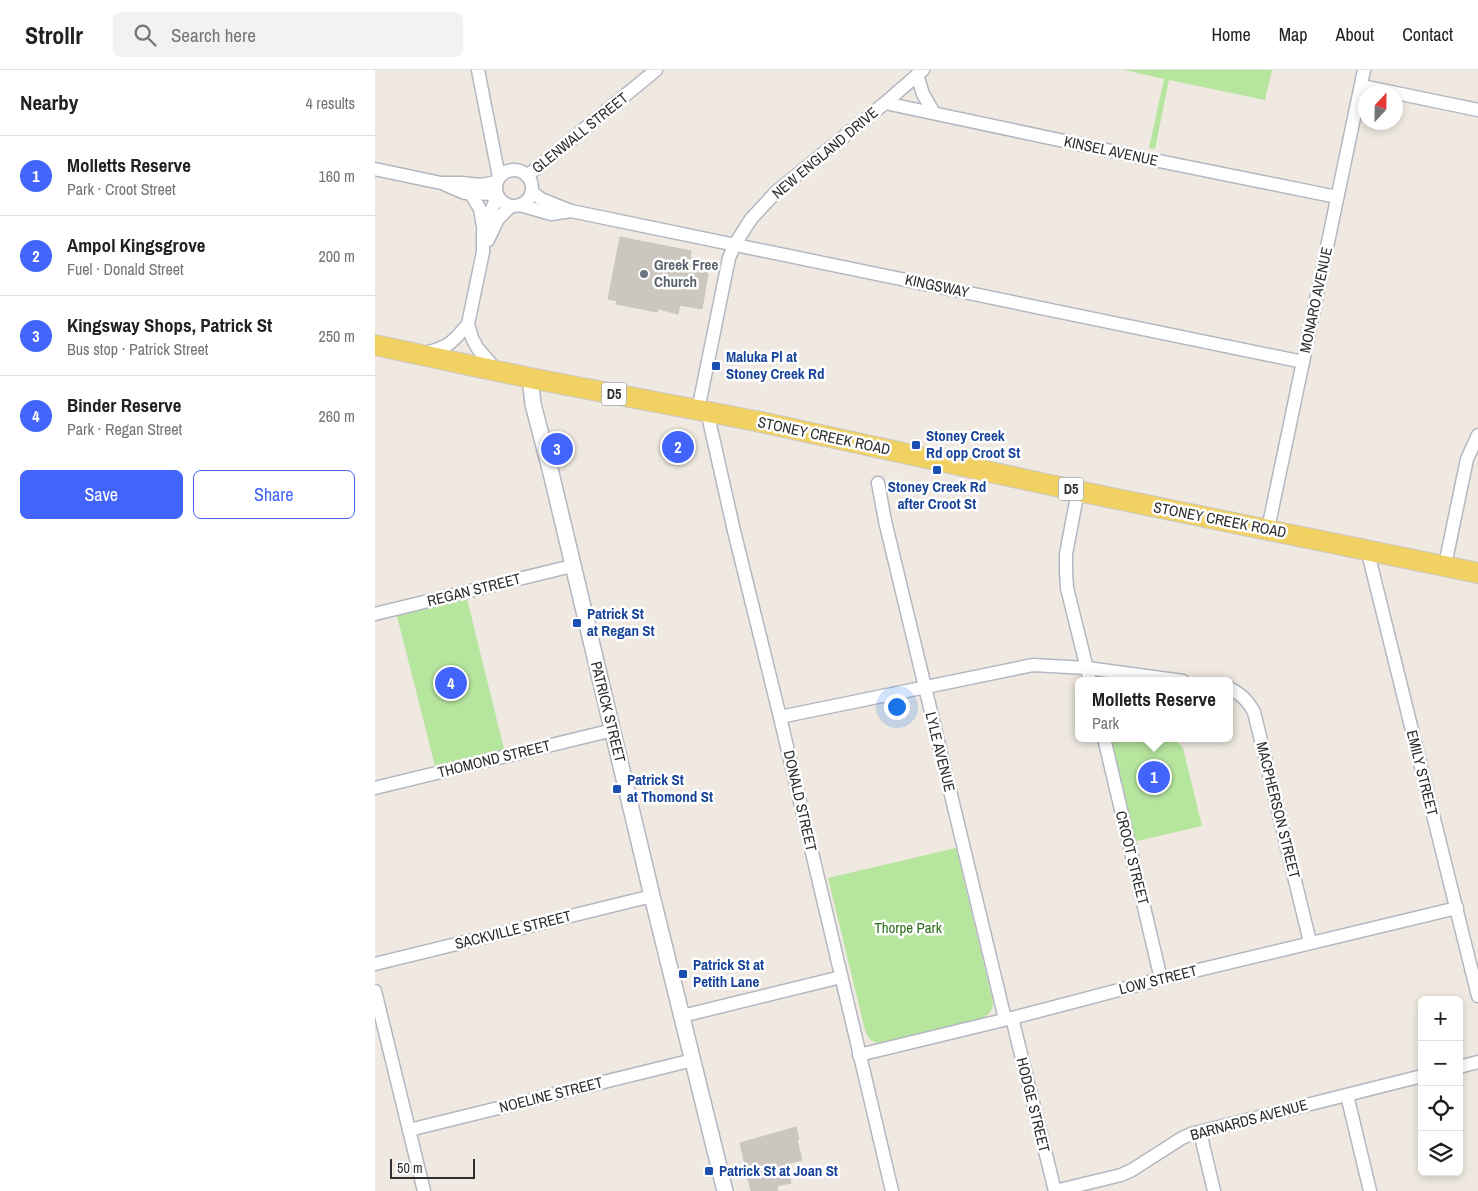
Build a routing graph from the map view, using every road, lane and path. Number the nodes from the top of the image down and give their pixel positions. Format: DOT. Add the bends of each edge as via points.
graph roads {
  1 [pos="478,70"];
  2 [pos="656,70"];
  3 [pos="1364,70"];
  4 [pos="920,72"];
  5 [pos="1361,85"];
  6 [pos="1403,95"];
  7 [pos="1358,100"];
  8 [pos="885,103"];
  9 [pos="1478,110"];
  10 [pos="934,113"];
  11 [pos="375,169"];
  12 [pos="527,176"];
  13 [pos="441,183"];
  14 [pos="500,184"];
  15 [pos="532,192"];
  16 [pos="471,194"];
  17 [pos="1337,197"];
  18 [pos="515,206"];
  19 [pos="571,211"];
  20 [pos="483,232"];
  21 [pos="735,244"];
  22 [pos="483,252"];
  23 [pos="468,324"];
  24 [pos="375,345"];
  25 [pos="418,354"];
  26 [pos="1303,362"];
  27 [pos="501,372"];
  28 [pos="530,378"];
  29 [pos="702,411"];
  30 [pos="1478,435"];
  31 [pos="878,483"];
  32 [pos="1078,491"];
  33 [pos="1268,529"];
  34 [pos="1367,549"];
  35 [pos="572,566"];
  36 [pos="1445,566"];
  37 [pos="1478,572"];
  38 [pos="375,614"];
  39 [pos="1088,675"];
  40 [pos="1120,677"];
  41 [pos="925,688"];
  42 [pos="1233,690"];
  43 [pos="780,717"];
  44 [pos="613,730"];
  45 [pos="1104,742"];
  46 [pos="375,788"];
  47 [pos="652,896"];
  48 [pos="1457,908"];
  49 [pos="1310,942"];
  50 [pos="375,964"];
  51 [pos="841,977"];
  52 [pos="1161,978"];
  53 [pos="375,991"];
  54 [pos="1478,996"];
  55 [pos="681,1016"];
  56 [pos="1008,1019"];
  57 [pos="859,1054"];
  58 [pos="693,1060"];
  59 [pos="1478,1062"];
  60 [pos="1463,1066"];
  61 [pos="1418,1077"];
  62 [pos="1347,1095"];
  63 [pos="409,1130"];
  64 [pos="1200,1132"];
  65 [pos="424,1191"];
  66 [pos="725,1191"];
  67 [pos="892,1191"];
  68 [pos="1055,1191"];
  69 [pos="1214,1191"];
  70 [pos="1370,1191"];
  1 -- 14 [label="street" via="495,153 504,166"];
  2 -- 12 [label="street, GLENWALL STREET"];
  3 -- 5 [label="street, MONARO AVENUE"];
  4 -- 8 [label="street, NEW ENGLAND DRIVE"];
  4 -- 10 [label="street" via="923,94"];
  6 -- 9 [label="street"];
  7 -- 17 [label="street, MONARO AVENUE"];
  8 -- 10 [label="street, KINSEL AVENUE"];
  8 -- 21 [label="street, NEW ENGLAND DRIVE" via="776,192"];
  10 -- 17 [label="street, KINSEL AVENUE"];
  11 -- 13 [label="street"];
  12 -- 14 [label="street" via="522,172"];
  12 -- 15 [label="street"];
  13 -- 14 [label="street"];
  13 -- 16 [label="street"];
  14 -- 16 [label="street"];
  14 -- 18 [label="street" via="503,203"];
  14 -- 20 [label="street"];
  15 -- 18 [label="street" via="529,198"];
  15 -- 19 [label="street, KINGSWAY"];
  16 -- 20 [label="street" via="481,214"];
  17 -- 26 [label="street, MONARO AVENUE"];
  18 -- 19 [label="street, KINGSWAY" via="551,214"];
  18 -- 22 [label="street" via="498,219"];
  19 -- 21 [label="street, KINGSWAY"];
  20 -- 22 [label="street"];
  21 -- 26 [label="street, KINGSWAY"];
  21 -- 29 [label="street, NEW ENGLAND DRIVE" via="729,260"];
  22 -- 23 [label="street"];
  23 -- 25 [label="street" via="449,344"];
  23 -- 27 [label="street" via="478,349"];
  24 -- 25 [label="main road, STONEY CREEK ROAD / D5"];
  25 -- 27 [label="main road, STONEY CREEK ROAD / D5"];
  26 -- 33 [label="street, MONARO AVENUE"];
  27 -- 28 [label="main road, STONEY CREEK ROAD / D5"];
  28 -- 29 [label="main road, STONEY CREEK ROAD / D5"];
  28 -- 35 [label="street, PATRICK STREET" via="533,404"];
  29 -- 32 [label="main road, STONEY CREEK ROAD / D5"];
  29 -- 43 [label="street, DONALD STREET"];
  30 -- 36 [label="street" via="1467,459"];
  31 -- 41 [label="street, LYLE AVENUE"];
  32 -- 33 [label="main road, STONEY CREEK ROAD / D5"];
  32 -- 39 [label="street" via="1065,572"];
  33 -- 34 [label="main road, STONEY CREEK ROAD / D5"];
  34 -- 36 [label="main road, STONEY CREEK ROAD / D5"];
  34 -- 48 [label="street, EMILY STREET"];
  35 -- 38 [label="street, REGAN STREET"];
  35 -- 44 [label="street, PATRICK STREET"];
  36 -- 37 [label="main road, STONEY CREEK ROAD / D5"];
  39 -- 40 [label="street"];
  39 -- 41 [label="street" via="1033,665"];
  41 -- 43 [label="street"];
  41 -- 56 [label="street, LYLE AVENUE"];
  42 -- 49 [label="street, MACPHERSON STREET" via="1248,702 1254,712"];
  43 -- 51 [label="street, DONALD STREET"];
  44 -- 46 [label="street, THOMOND STREET"];
  44 -- 47 [label="street, PATRICK STREET"];
  45 -- 52 [label="street, CROOT STREET"];
  47 -- 50 [label="street, SACKVILLE STREET"];
  47 -- 55 [label="street, PATRICK STREET"];
  48 -- 49 [label="street, LOW STREET"];
  48 -- 54 [label="street, EMILY STREET"];
  49 -- 52 [label="street, LOW STREET"];
  51 -- 55 [label="street"];
  51 -- 57 [label="street, DONALD STREET"];
  52 -- 56 [label="street, LOW STREET"];
  53 -- 63 [label="street"];
  55 -- 58 [label="street, PATRICK STREET"];
  56 -- 57 [label="street, LOW STREET"];
  56 -- 68 [label="street, HODGE STREET"];
  57 -- 67 [label="street, DONALD STREET"];
  58 -- 63 [label="street, NOELINE STREET"];
  58 -- 66 [label="street, PATRICK STREET"];
  59 -- 60 [label="street"];
  61 -- 62 [label="street, BARNARDS AVENUE"];
  62 -- 64 [label="street, BARNARDS AVENUE"];
  62 -- 70 [label="street"];
  63 -- 65 [label="street"];
  64 -- 68 [label="street, BARNARDS AVENUE" via="1182,1138 1121,1175"];
  64 -- 69 [label="street"];
}
